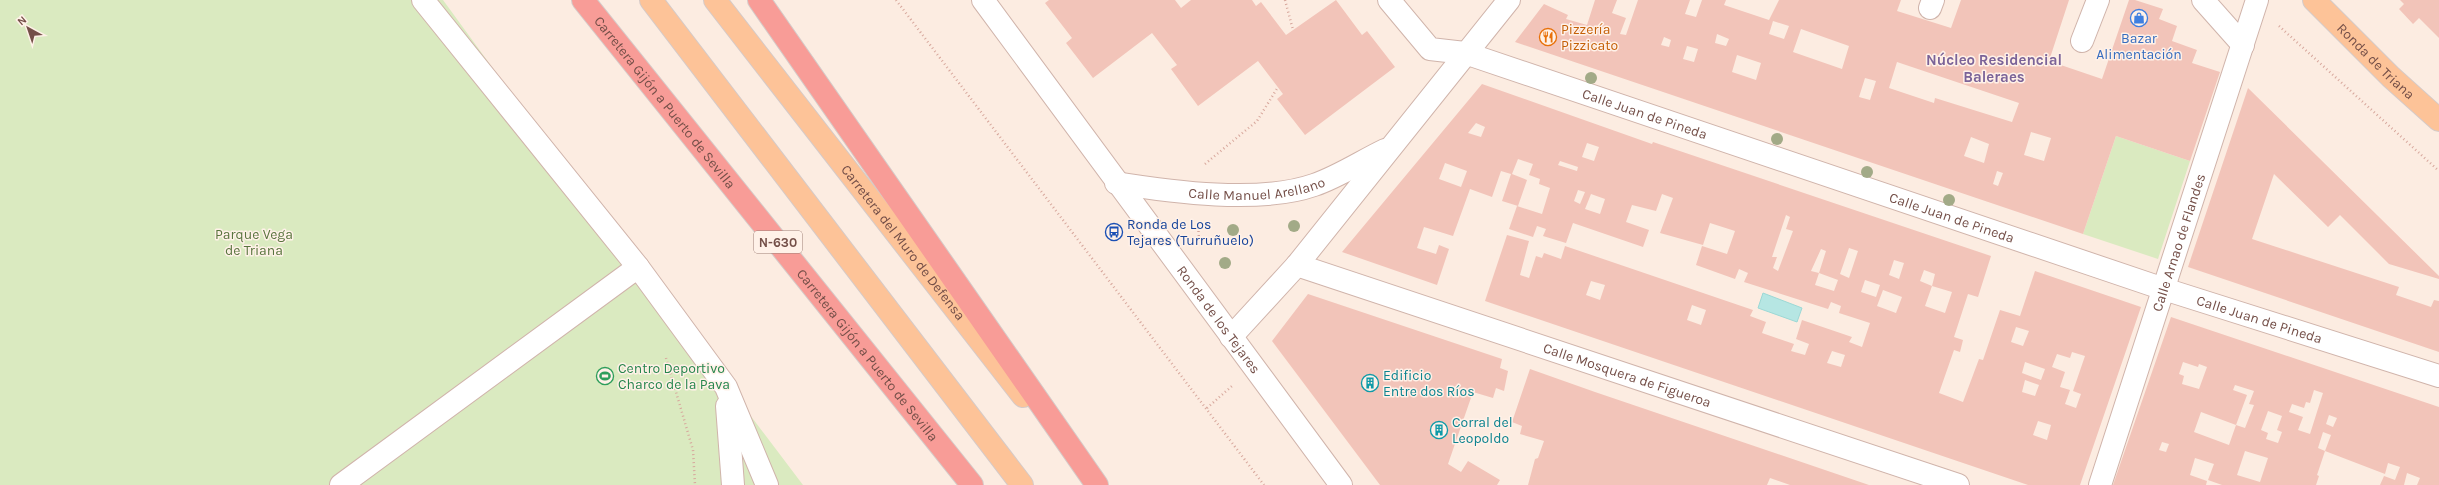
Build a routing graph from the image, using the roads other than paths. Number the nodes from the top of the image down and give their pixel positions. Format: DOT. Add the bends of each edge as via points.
graph roads {
  1 [pos="423,0"];
  2 [pos="583,0"];
  3 [pos="651,0"];
  4 [pos="715,0"];
  5 [pos="760,0"];
  6 [pos="983,0"];
  7 [pos="1389,0"];
  8 [pos="1489,0"];
  9 [pos="1508,0"];
  10 [pos="2098,0"];
  11 [pos="2203,0"];
  12 [pos="2257,0"];
  13 [pos="2314,0"];
  14 [pos="2082,41"];
  15 [pos="2243,45"];
  16 [pos="1465,53"];
  17 [pos="2439,120"];
  18 [pos="1390,147"];
  19 [pos="1116,183"];
  20 [pos="1297,265"];
  21 [pos="638,268"];
  22 [pos="2164,289"];
  23 [pos="1231,337"];
  24 [pos="2439,376"];
  25 [pos="726,387"];
  26 [pos="341,485"];
  27 [pos="733,485"];
  28 [pos="766,485"];
  29 [pos="972,485"];
  30 [pos="1022,485"];
  31 [pos="1093,485"];
  32 [pos="1097,485"];
  33 [pos="1341,485"];
  34 [pos="1958,485"];
  35 [pos="2100,485"];
  1 -- 21 [label="street"];
  2 -- 29 [label="highway, Carretera Gijón a Puerto de Sevilla / N-630"];
  3 -- 30 [label="main road"];
  4 -- 31 [label="main road, Carretera del Muro de Defensa"];
  5 -- 32 [label="highway"];
  6 -- 19 [label="street, Ronda de los Tejares"];
  7 -- 16 [label="street, Calle Juan de Pineda" via="1430,49"];
  8 -- 16 [label="street"];
  9 -- 16 [label="street, Calle Manuel Arellano"];
  10 -- 14 [label="street"];
  11 -- 15 [label="street"];
  12 -- 15 [label="street, Calle Arnao de Flandes"];
  13 -- 17 [label="main road, Ronda de Triana" via="2391,77"];
  15 -- 22 [label="street, Calle Arnao de Flandes"];
  16 -- 18 [label="street, Calle Manuel Arellano"];
  16 -- 22 [label="street, Calle Juan de Pineda"];
  18 -- 19 [label="street, Calle Manuel Arellano" via="1313,185 1267,194 1202,194"];
  18 -- 20 [label="street, Calle Manuel Arellano"];
  19 -- 23 [label="street, Ronda de los Tejares"];
  20 -- 23 [label="street, Calle Manuel Arellano"];
  20 -- 34 [label="street, Calle Mosquera de Figueroa"];
  21 -- 25 [label="street"];
  21 -- 26 [label="street"];
  22 -- 24 [label="street, Calle Juan de Pineda"];
  22 -- 35 [label="street, Calle Arnao de Flandes"];
  23 -- 33 [label="street, Ronda de los Tejares"];
  25 -- 27 [label="street"];
  25 -- 28 [label="street"];
}
